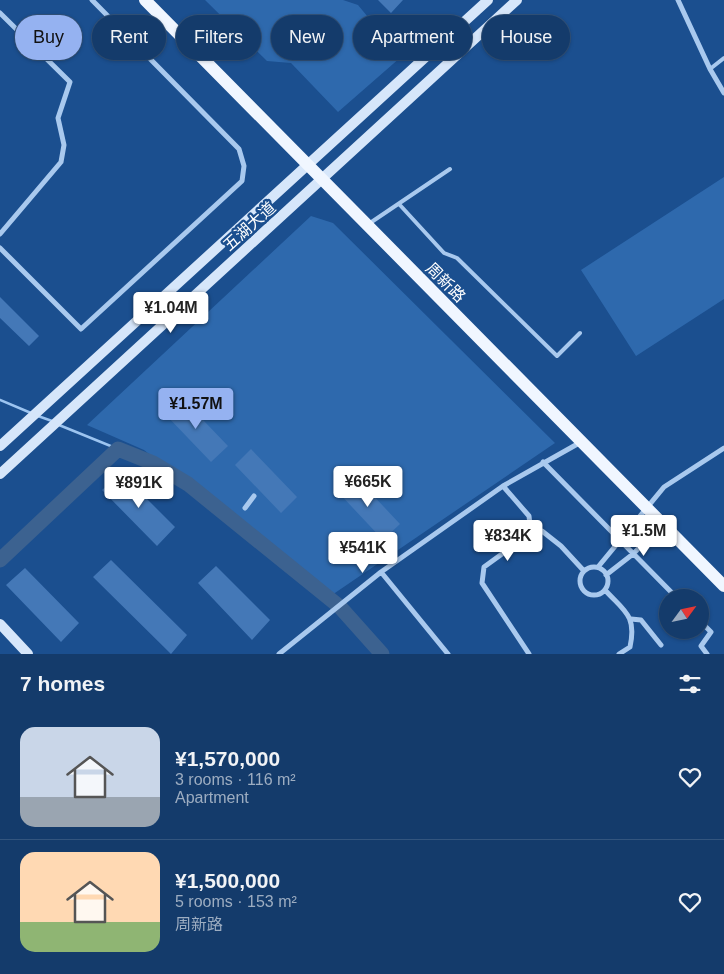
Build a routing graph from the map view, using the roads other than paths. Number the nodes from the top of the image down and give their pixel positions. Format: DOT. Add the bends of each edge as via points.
graph roads {
  1 [pos="92,0"];
  2 [pos="146,0"];
  3 [pos="153,0"];
  4 [pos="488,0"];
  5 [pos="518,0"];
  6 [pos="678,0"];
  7 [pos="0,13"];
  8 [pos="724,58"];
  9 [pos="710,68"];
  10 [pos="724,93"];
  11 [pos="308,162"];
  12 [pos="450,169"];
  13 [pos="323,177"];
  14 [pos="399,204"];
  15 [pos="370,223"];
  16 [pos="0,234"];
  17 [pos="0,248"];
  18 [pos="580,333"];
  19 [pos="582,441"];
  20 [pos="0,446"];
  21 [pos="724,448"];
  22 [pos="543,462"];
  23 [pos="0,474"];
  24 [pos="503,486"];
  25 [pos="254,496"];
  26 [pos="245,508"];
  27 [pos="648,508"];
  28 [pos="664,524"];
  29 [pos="531,533"];
  30 [pos="620,541"];
  31 [pos="633,554"];
  32 [pos="598,567"];
  33 [pos="584,571"];
  34 [pos="381,572"];
  35 [pos="606,575"];
  36 [pos="724,580"];
  37 [pos="724,586"];
  38 [pos="668,589"];
  39 [pos="604,590"];
  40 [pos="631,619"];
  41 [pos="0,624"];
  42 [pos="706,639"];
  43 [pos="661,645"];
  44 [pos="28,654"];
  45 [pos="278,654"];
  46 [pos="448,654"];
  47 [pos="529,654"];
  48 [pos="619,654"];
  49 [pos="707,654"];
  1 -- 17 [label="street" via="239,149 244,166 242,181 81,330"];
  2 -- 11 [label="main road, 周新路"];
  3 -- 11 [label="main road, 周新路"];
  4 -- 11 [label="main road, 五湖大道"];
  5 -- 13 [label="main road, 五湖大道"];
  6 -- 9 [label="street"];
  7 -- 16 [label="street" via="70,82 58,118 64,145 61,162"];
  8 -- 9 [label="lane"];
  9 -- 10 [label="street"];
  11 -- 13 [label="main road, 周新路"];
  11 -- 20 [label="main road, 五湖大道"];
  12 -- 14 [label="lane"];
  13 -- 15 [label="main road, 周新路"];
  13 -- 19 [label="main road, 周新路"];
  13 -- 23 [label="main road, 五湖大道"];
  14 -- 15 [label="lane"];
  14 -- 18 [label="lane" via="444,253 457,258 557,356"];
  15 -- 19 [label="main road, 周新路"];
  19 -- 22 [label="street"];
  19 -- 27 [label="main road, 周新路"];
  21 -- 27 [label="street" via="664,487"];
  22 -- 24 [label="street"];
  22 -- 30 [label="street"];
  24 -- 29 [label="street" via="529,516"];
  24 -- 34 [label="street"];
  25 -- 26 [label="street"];
  27 -- 28 [label="main road, 周新路"];
  27 -- 30 [label="street"];
  28 -- 31 [label="street"];
  28 -- 36 [label="main road, 周新路"];
  28 -- 37 [label="main road, 周新路"];
  29 -- 33 [label="street" via="542,531"];
  29 -- 47 [label="street" via="484,567 482,583"];
  30 -- 31 [label="street"];
  30 -- 32 [label="street"];
  31 -- 35 [label="street"];
  31 -- 38 [label="street"];
  32 -- 33 [label="street"];
  32 -- 35 [label="street"];
  33 -- 39 [label="street" via="580,582 583,590 594,595"];
  34 -- 45 [label="street"];
  34 -- 46 [label="street"];
  35 -- 39 [label="street" via="608,582"];
  39 -- 40 [label="street"];
  40 -- 43 [label="street" via="641,620"];
  40 -- 48 [label="street" via="634,631 630,646"];
  41 -- 44 [label="main road"];
  42 -- 49 [label="street" via="701,646"];
}
